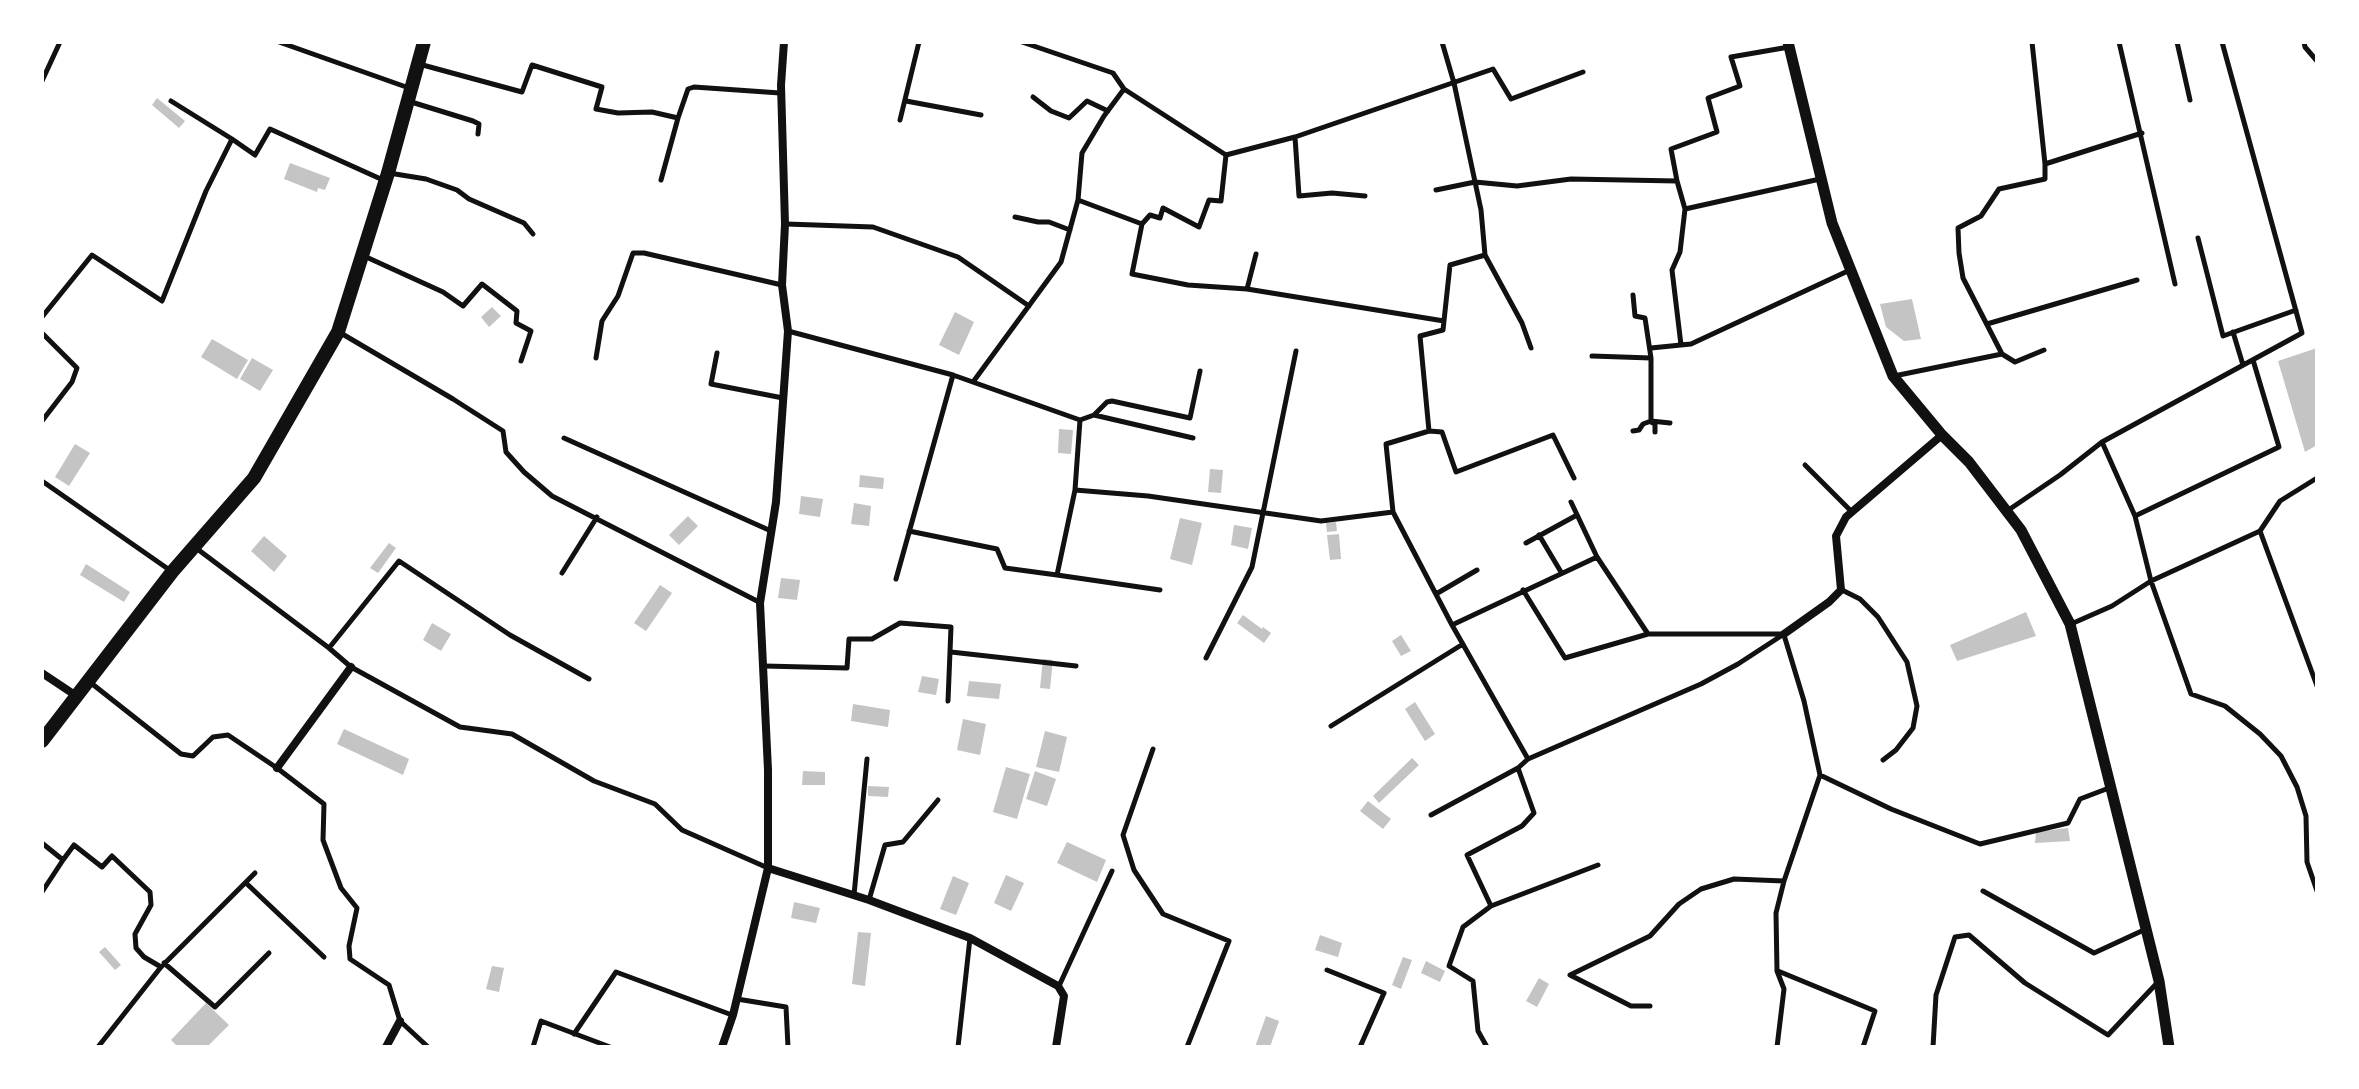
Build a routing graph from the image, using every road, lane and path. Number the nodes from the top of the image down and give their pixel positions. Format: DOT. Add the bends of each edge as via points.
graph roads {
  1 [pos="60,42"];
  2 [pos="279,42"];
  3 [pos="424,42"];
  4 [pos="784,42"];
  5 [pos="919,42"];
  6 [pos="1022,42"];
  7 [pos="1442,42"];
  8 [pos="2032,42"];
  9 [pos="2119,42"];
  10 [pos="2177,42"];
  11 [pos="2222,42"];
  12 [pos="2304,42"];
  13 [pos="1789,44"];
  14 [pos="2317,61"];
  15 [pos="419,64"];
  16 [pos="1583,72"];
  17 [pos="42,81"];
  18 [pos="1454,83"];
  19 [pos="1124,89"];
  20 [pos="781,93"];
  21 [pos="409,95"];
  22 [pos="1033,97"];
  23 [pos="2190,100"];
  24 [pos="171,101"];
  25 [pos="906,101"];
  26 [pos="1108,111"];
  27 [pos="981,115"];
  28 [pos="678,118"];
  29 [pos="900,120"];
  30 [pos="2142,133"];
  31 [pos="478,134"];
  32 [pos="1295,137"];
  33 [pos="232,139"];
  34 [pos="1226,155"];
  35 [pos="2045,164"];
  36 [pos="387,177"];
  37 [pos="1821,178"];
  38 [pos="661,180"];
  39 [pos="1677,181"];
  40 [pos="1475,182"];
  41 [pos="1436,190"];
  42 [pos="1365,196"];
  43 [pos="1078,200"];
  44 [pos="1685,209"];
  45 [pos="1015,217"];
  46 [pos="785,224"];
  47 [pos="1142,224"];
  48 [pos="1070,230"];
  49 [pos="533,234"];
  50 [pos="2198,238"];
  51 [pos="1256,254"];
  52 [pos="363,255"];
  53 [pos="1485,255"];
  54 [pos="1851,270"];
  55 [pos="2137,280"];
  56 [pos="2175,284"];
  57 [pos="782,285"];
  58 [pos="1247,289"];
  59 [pos="1633,295"];
  60 [pos="1029,306"];
  61 [pos="2296,310"];
  62 [pos="42,317"];
  63 [pos="1444,321"];
  64 [pos="1987,324"];
  65 [pos="788,331"];
  66 [pos="338,332"];
  67 [pos="2233,332"];
  68 [pos="42,333"];
  69 [pos="1681,345"];
  70 [pos="1531,348"];
  71 [pos="1651,348"];
  72 [pos="2044,350"];
  73 [pos="1296,351"];
  74 [pos="717,353"];
  75 [pos="2002,354"];
  76 [pos="1592,356"];
  77 [pos="596,358"];
  78 [pos="1651,358"];
  79 [pos="2253,359"];
  80 [pos="521,361"];
  81 [pos="2243,365"];
  82 [pos="1200,371"];
  83 [pos="953,375"];
  84 [pos="1893,376"];
  85 [pos="973,382"];
  86 [pos="783,398"];
  87 [pos="1094,415"];
  88 [pos="1080,420"];
  89 [pos="42,421"];
  90 [pos="1651,421"];
  91 [pos="1670,423"];
  92 [pos="1429,431"];
  93 [pos="1633,431"];
  94 [pos="1655,432"];
  95 [pos="1942,435"];
  96 [pos="564,438"];
  97 [pos="1193,438"];
  98 [pos="2102,442"];
  99 [pos="1805,465"];
  100 [pos="1574,478"];
  101 [pos="2317,478"];
  102 [pos="42,481"];
  103 [pos="1075,490"];
  104 [pos="1571,502"];
  105 [pos="1393,512"];
  106 [pos="1852,512"];
  107 [pos="2007,512"];
  108 [pos="1262,513"];
  109 [pos="1577,515"];
  110 [pos="2135,516"];
  111 [pos="597,517"];
  112 [pos="771,531"];
  113 [pos="909,531"];
  114 [pos="2260,531"];
  115 [pos="1539,535"];
  116 [pos="1526,543"];
  117 [pos="194,547"];
  118 [pos="1597,557"];
  119 [pos="1477,570"];
  120 [pos="172,572"];
  121 [pos="562,573"];
  122 [pos="1561,573"];
  123 [pos="1057,575"];
  124 [pos="896,579"];
  125 [pos="2151,581"];
  126 [pos="1160,590"];
  127 [pos="1523,590"];
  128 [pos="1841,590"];
  129 [pos="1436,594"];
  130 [pos="760,603"];
  131 [pos="2070,624"];
  132 [pos="1452,625"];
  133 [pos="1648,634"];
  134 [pos="1784,634"];
  135 [pos="1463,644"];
  136 [pos="329,648"];
  137 [pos="951,652"];
  138 [pos="1206,658"];
  139 [pos="763,666"];
  140 [pos="1076,666"];
  141 [pos="351,667"];
  142 [pos="42,673"];
  143 [pos="2315,677"];
  144 [pos="589,679"];
  145 [pos="87,680"];
  146 [pos="2317,686"];
  147 [pos="75,695"];
  148 [pos="948,701"];
  149 [pos="1331,726"];
  150 [pos="42,741"];
  151 [pos="1153,749"];
  152 [pos="867,759"];
  153 [pos="1528,759"];
  154 [pos="1883,760"];
  155 [pos="277,768"];
  156 [pos="1518,768"];
  157 [pos="1820,775"];
  158 [pos="2110,788"];
  159 [pos="938,800"];
  160 [pos="1431,815"];
  161 [pos="42,843"];
  162 [pos="63,860"];
  163 [pos="1598,865"];
  164 [pos="768,868"];
  165 [pos="1112,871"];
  166 [pos="255,873"];
  167 [pos="1784,881"];
  168 [pos="246,883"];
  169 [pos="1983,891"];
  170 [pos="2317,891"];
  171 [pos="42,892"];
  172 [pos="854,895"];
  173 [pos="869,900"];
  174 [pos="1491,906"];
  175 [pos="2146,928"];
  176 [pos="970,938"];
  177 [pos="269,953"];
  178 [pos="324,957"];
  179 [pos="162,965"];
  180 [pos="1327,970"];
  181 [pos="1777,971"];
  182 [pos="2159,981"];
  183 [pos="1058,986"];
  184 [pos="737,999"];
  185 [pos="1650,1006"];
  186 [pos="733,1015"];
  187 [pos="400,1021"];
  188 [pos="574,1034"];
  189 [pos="98,1047"];
  190 [pos="386,1047"];
  191 [pos="428,1047"];
  192 [pos="533,1047"];
  193 [pos="610,1047"];
  194 [pos="722,1047"];
  195 [pos="788,1047"];
  196 [pos="958,1047"];
  197 [pos="1056,1047"];
  198 [pos="1187,1047"];
  199 [pos="1360,1047"];
  200 [pos="1487,1047"];
  201 [pos="1777,1047"];
  202 [pos="1863,1047"];
  203 [pos="1933,1047"];
  204 [pos="2169,1047"];
  1 -- 17 [label="lane"];
  2 -- 21 [label="lane"];
  3 -- 15 [label="main road"];
  4 -- 20 [label="street"];
  5 -- 25 [label="lane"];
  6 -- 19 [label="lane" via="1113,73"];
  7 -- 18 [label="lane"];
  8 -- 35 [label="lane"];
  9 -- 30 [label="lane"];
  10 -- 23 [label="lane"];
  11 -- 61 [label="lane"];
  12 -- 14 [label="lane"];
  13 -- 37 [label="street"];
  13 -- 39 [label="lane" via="1731,57 1740,86 1708,98 1717,132 1671,149"];
  15 -- 21 [label="main road"];
  15 -- 28 [label="lane" via="522,92 532,65 602,87 596,109"];
  16 -- 18 [label="lane" via="1511,99 1493,69"];
  18 -- 32 [label="lane"];
  18 -- 40 [label="lane"];
  19 -- 26 [label="lane"];
  19 -- 34 [label="lane"];
  20 -- 28 [label="lane" via="691,87"];
  20 -- 46 [label="street"];
  21 -- 31 [label="lane" via="479,124"];
  21 -- 36 [label="main road"];
  22 -- 26 [label="lane" via="1069,118 1087,101"];
  24 -- 33 [label="lane"];
  25 -- 27 [label="lane"];
  25 -- 29 [label="lane"];
  26 -- 43 [label="lane" via="1082,153"];
  28 -- 38 [label="lane"];
  30 -- 35 [label="lane"];
  30 -- 56 [label="lane"];
  32 -- 34 [label="lane"];
  32 -- 42 [label="lane" via="1299,196"];
  33 -- 36 [label="lane" via="255,155 270,129"];
  33 -- 62 [label="lane" via="162,301 92,255"];
  34 -- 47 [label="lane" via="1221,201 1209,200 1199,227 1163,208 1160,218 1150,215"];
  35 -- 64 [label="lane" via="2045,179 1999,189 1981,216 1958,228 1963,278"];
  36 -- 49 [label="lane" via="426,179 457,190 524,223"];
  36 -- 52 [label="main road"];
  37 -- 44 [label="lane"];
  37 -- 54 [label="street"];
  39 -- 40 [label="lane" via="1571,179 1517,186"];
  39 -- 44 [label="lane"];
  40 -- 41 [label="lane"];
  40 -- 53 [label="lane"];
  43 -- 47 [label="lane"];
  43 -- 48 [label="lane"];
  44 -- 69 [label="lane" via="1680,252 1672,270"];
  45 -- 48 [label="lane"];
  46 -- 57 [label="street"];
  46 -- 60 [label="lane" via="873,227 958,257"];
  47 -- 58 [label="lane" via="1132,274"];
  48 -- 60 [label="lane" via="1061,262"];
  50 -- 67 [label="lane" via="2223,336"];
  51 -- 58 [label="lane"];
  52 -- 66 [label="main road"];
  52 -- 80 [label="lane" via="463,306 482,284 517,311 516,323 531,331"];
  53 -- 63 [label="lane" via="1450,265"];
  53 -- 70 [label="lane"];
  54 -- 69 [label="lane"];
  54 -- 84 [label="street"];
  55 -- 64 [label="lane"];
  57 -- 65 [label="street"];
  57 -- 77 [label="lane" via="633,253 618,296 602,321"];
  58 -- 63 [label="lane"];
  59 -- 71 [label="lane" via="1635,316 1645,318"];
  60 -- 85 [label="lane"];
  61 -- 67 [label="lane"];
  61 -- 79 [label="lane" via="2302,333"];
  63 -- 92 [label="lane" via="1443,330 1420,336"];
  64 -- 75 [label="lane"];
  65 -- 83 [label="lane"];
  65 -- 86 [label="street"];
  66 -- 111 [label="lane" via="503,431 506,452 524,472 552,496"];
  66 -- 117 [label="main road" via="254,478"];
  67 -- 81 [label="lane"];
  68 -- 89 [label="lane" via="77,368"];
  69 -- 71 [label="lane"];
  71 -- 78 [label="lane"];
  72 -- 75 [label="lane" via="2015,362"];
  73 -- 108 [label="lane"];
  74 -- 86 [label="lane" via="711,384"];
  75 -- 84 [label="lane"];
  76 -- 78 [label="lane"];
  78 -- 90 [label="lane"];
  79 -- 81 [label="lane"];
  79 -- 110 [label="lane" via="2279,447"];
  81 -- 98 [label="lane"];
  82 -- 87 [label="lane" via="1190,418 1112,401"];
  83 -- 85 [label="lane"];
  83 -- 113 [label="lane"];
  84 -- 95 [label="street"];
  85 -- 88 [label="lane"];
  86 -- 112 [label="street"];
  87 -- 88 [label="lane"];
  87 -- 97 [label="lane"];
  88 -- 103 [label="lane"];
  90 -- 91 [label="lane"];
  90 -- 93 [label="lane"];
  90 -- 94 [label="lane"];
  92 -- 100 [label="lane" via="1442,432 1456,472 1553,435"];
  92 -- 105 [label="lane" via="1386,444"];
  95 -- 106 [label="street"];
  95 -- 107 [label="street"];
  96 -- 112 [label="lane"];
  98 -- 107 [label="lane"];
  98 -- 110 [label="lane"];
  99 -- 106 [label="lane"];
  101 -- 114 [label="lane" via="2280,501"];
  102 -- 120 [label="lane"];
  103 -- 108 [label="lane"];
  103 -- 123 [label="lane"];
  104 -- 109 [label="lane"];
  105 -- 108 [label="lane" via="1321,521"];
  105 -- 129 [label="lane"];
  106 -- 128 [label="street" via="1836,536"];
  107 -- 131 [label="street"];
  108 -- 138 [label="lane" via="1252,567"];
  109 -- 115 [label="lane"];
  109 -- 118 [label="lane"];
  110 -- 125 [label="lane"];
  111 -- 121 [label="lane"];
  111 -- 130 [label="lane"];
  112 -- 130 [label="street"];
  113 -- 123 [label="lane" via="997,549 1005,568"];
  113 -- 124 [label="lane"];
  114 -- 125 [label="lane"];
  114 -- 143 [label="lane"];
  115 -- 116 [label="lane"];
  115 -- 122 [label="lane"];
  117 -- 120 [label="main road"];
  117 -- 136 [label="lane"];
  118 -- 122 [label="lane"];
  118 -- 133 [label="lane"];
  119 -- 129 [label="lane"];
  120 -- 145 [label="main road"];
  122 -- 127 [label="lane"];
  123 -- 126 [label="lane"];
  125 -- 131 [label="lane"];
  125 -- 170 [label="lane" via="2191,694 2225,706 2281,756 2306,816 2307,862"];
  127 -- 132 [label="lane"];
  127 -- 133 [label="lane" via="1565,658"];
  128 -- 134 [label="street"];
  128 -- 154 [label="lane" via="1878,617 1907,662 1917,706 1913,728"];
  129 -- 132 [label="lane"];
  130 -- 139 [label="street"];
  131 -- 158 [label="street"];
  132 -- 135 [label="lane"];
  133 -- 134 [label="lane"];
  134 -- 153 [label="lane" via="1701,684"];
  134 -- 157 [label="lane"];
  135 -- 149 [label="lane"];
  135 -- 153 [label="lane"];
  136 -- 141 [label="lane"];
  136 -- 144 [label="lane" via="399,561 510,635"];
  137 -- 139 [label="lane" via="951,627 900,623 872,639 849,639 847,668"];
  137 -- 140 [label="lane"];
  137 -- 148 [label="lane"];
  139 -- 164 [label="street"];
  141 -- 155 [label="street"];
  141 -- 164 [label="lane" via="460,727 512,734 594,781 655,804 682,830"];
  142 -- 147 [label="street"];
  143 -- 146 [label="lane"];
  145 -- 147 [label="main road"];
  145 -- 155 [label="lane" via="181,754 193,756 213,737 228,735"];
  147 -- 150 [label="main road"];
  151 -- 198 [label="lane" via="1123,835 1134,870 1163,914 1229,941"];
  152 -- 172 [label="lane"];
  153 -- 156 [label="lane"];
  155 -- 187 [label="lane" via="324,804 323,840 341,888 357,908 350,959 389,985"];
  156 -- 160 [label="lane"];
  156 -- 174 [label="lane" via="1534,813 1522,826 1467,855"];
  157 -- 158 [label="lane" via="1980,844 2068,823 2080,799"];
  157 -- 167 [label="lane"];
  158 -- 175 [label="street"];
  159 -- 173 [label="lane" via="903,842 885,845"];
  161 -- 162 [label="lane"];
  162 -- 171 [label="lane"];
  162 -- 179 [label="lane" via="74,845 102,867 112,856 150,892 151,905 135,934 136,948"];
  163 -- 174 [label="lane"];
  164 -- 172 [label="street"];
  164 -- 184 [label="street"];
  165 -- 183 [label="lane"];
  166 -- 168 [label="lane"];
  167 -- 181 [label="lane" via="1776,913"];
  167 -- 185 [label="lane" via="1734,879 1701,889 1650,936 1570,975 1631,1006"];
  168 -- 178 [label="lane"];
  168 -- 179 [label="lane"];
  169 -- 175 [label="lane" via="2094,953"];
  172 -- 173 [label="street"];
  173 -- 176 [label="street"];
  174 -- 200 [label="lane" via="1463,927 1449,966 1473,981 1478,1031"];
  175 -- 182 [label="street"];
  176 -- 183 [label="street"];
  176 -- 196 [label="lane"];
  177 -- 179 [label="lane" via="215,1007"];
  179 -- 189 [label="lane"];
  180 -- 199 [label="lane" via="1384,993"];
  181 -- 201 [label="lane" via="1784,989"];
  181 -- 202 [label="lane" via="1875,1011"];
  182 -- 203 [label="lane" via="2108,1035 2025,983 1969,935 1955,937 1936,995"];
  182 -- 204 [label="street"];
  183 -- 197 [label="street" via="1064,996"];
  184 -- 186 [label="street"];
  184 -- 195 [label="lane" via="786,1007"];
  186 -- 188 [label="lane" via="616,972"];
  186 -- 194 [label="street"];
  187 -- 190 [label="street"];
  187 -- 191 [label="lane"];
  188 -- 192 [label="lane" via="541,1021"];
  188 -- 193 [label="lane"];
}
